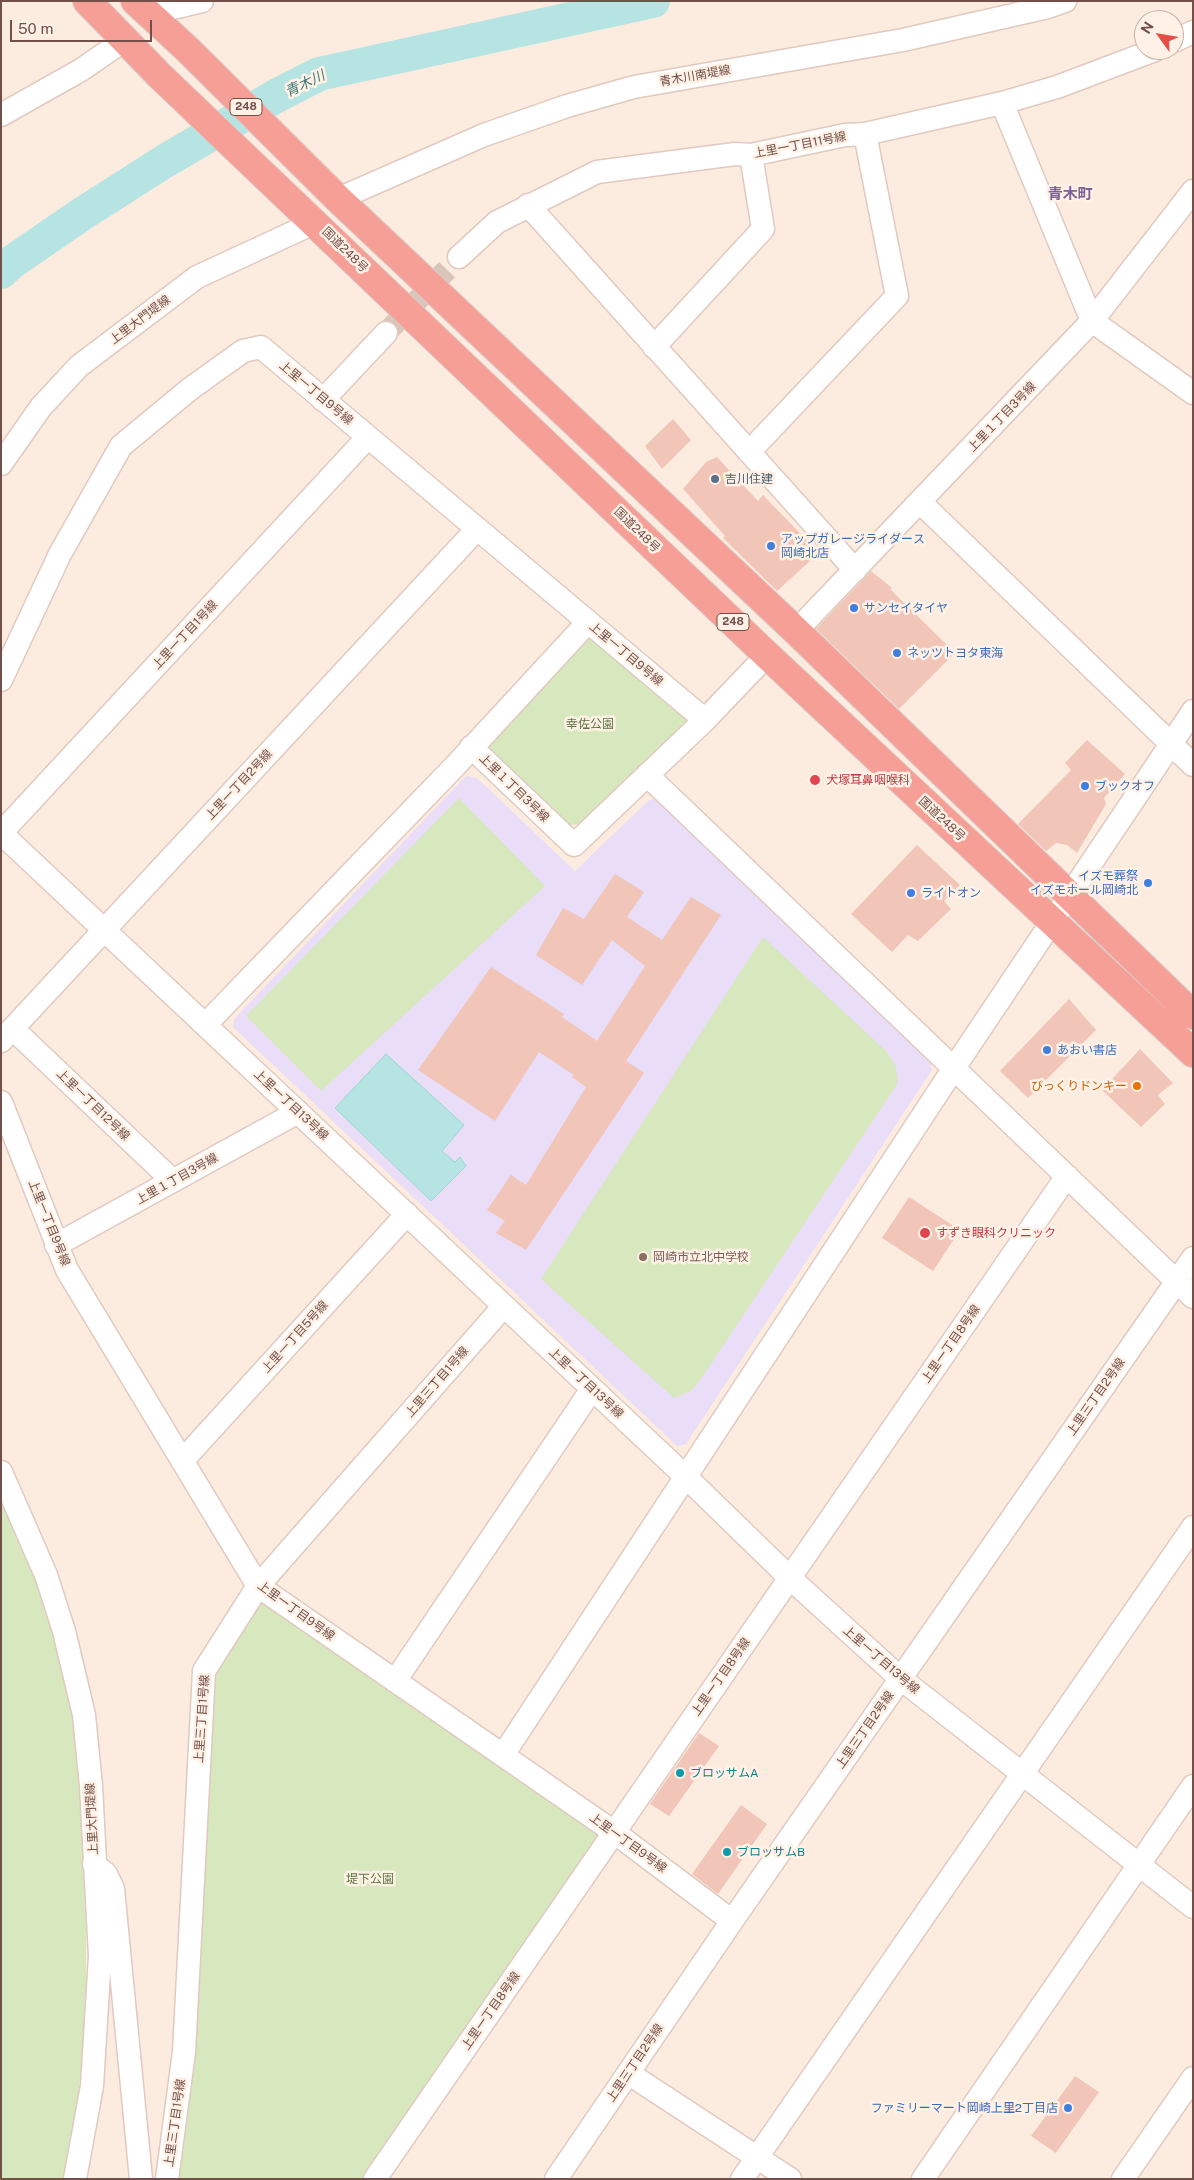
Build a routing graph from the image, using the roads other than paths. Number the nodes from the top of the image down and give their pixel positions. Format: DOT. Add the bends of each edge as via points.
graph roads {
  1 [pos="87,1"];
  2 [pos="202,1"];
  3 [pos="1065,1"];
  4 [pos="141,8"];
  5 [pos="126,39"];
  6 [pos="1134,58"];
  7 [pos="1002,104"];
  8 [pos="1,115"];
  9 [pos="866,134"];
  10 [pos="751,155"];
  11 [pos="1193,190"];
  12 [pos="338,199"];
  13 [pos="528,205"];
  14 [pos="316,222"];
  15 [pos="459,257"];
  16 [pos="1092,321"];
  17 [pos="386,332"];
  18 [pos="654,347"];
  19 [pos="1193,393"];
  20 [pos="323,400"];
  21 [pos="368,437"];
  22 [pos="748,452"];
  23 [pos="1,464"];
  24 [pos="920,502"];
  25 [pos="477,529"];
  26 [pos="855,570"];
  27 [pos="588,622"];
  28 [pos="796,631"];
  29 [pos="767,654"];
  30 [pos="1,680"];
  31 [pos="1193,711"];
  32 [pos="705,720"];
  33 [pos="1170,744"];
  34 [pos="471,747"];
  35 [pos="1193,765"];
  36 [pos="648,775"];
  37 [pos="1,833"];
  38 [pos="1068,895"];
  39 [pos="1052,923"];
  40 [pos="104,931"];
  41 [pos="1193,1015"];
  42 [pos="206,1025"];
  43 [pos="7,1035"];
  44 [pos="1193,1054"];
  45 [pos="954,1068"];
  46 [pos="1,1102"];
  47 [pos="298,1112"];
  48 [pos="1067,1176"];
  49 [pos="173,1181"];
  50 [pos="407,1214"];
  51 [pos="56,1245"];
  52 [pos="1193,1258"];
  53 [pos="1176,1281"];
  54 [pos="1193,1297"];
  55 [pos="504,1306"];
  56 [pos="592,1389"];
  57 [pos="183,1460"];
  58 [pos="1,1472"];
  59 [pos="685,1476"];
  60 [pos="1193,1527"];
  61 [pos="790,1578"];
  62 [pos="258,1586"];
  63 [pos="901,1680"];
  64 [pos="395,1681"];
  65 [pos="503,1755"];
  66 [pos="1021,1774"];
  67 [pos="1193,1786"];
  68 [pos="614,1832"];
  69 [pos="94,1864"];
  70 [pos="1138,1865"];
  71 [pos="1193,1906"];
  72 [pos="732,1921"];
  73 [pos="628,2073"];
  74 [pos="1193,2078"];
  75 [pos="757,2157"];
  76 [pos="74,2179"];
  77 [pos="142,2179"];
  78 [pos="167,2179"];
  79 [pos="375,2179"];
  80 [pos="556,2179"];
  81 [pos="742,2179"];
  82 [pos="790,2179"];
  83 [pos="922,2179"];
  84 [pos="1123,2179"];
  1 -- 5 [label="highway, 国道248号 / 248"];
  2 -- 4 [label="street"];
  3 -- 12 [label="street, 青木川南堤線" via="1048,8 903,40 634,87 484,135"];
  4 -- 12 [label="highway, 248" via="187,49"];
  5 -- 8 [label="street" via="81,70"];
  5 -- 14 [label="highway, 国道248号 / 248" via="160,76"];
  6 -- 7 [label="street, 上里一丁目11号線"];
  7 -- 9 [label="street, 上里一丁目11号線"];
  7 -- 16 [label="street"];
  9 -- 10 [label="street, 上里一丁目11号線" via="845,135"];
  9 -- 22 [label="street" via="897,296"];
  10 -- 13 [label="street, 上里一丁目11号線" via="735,154 597,172"];
  10 -- 18 [label="street" via="763,229"];
  11 -- 16 [label="street, 上里１丁目3号線"];
  12 -- 28 [label="highway, 248"];
  13 -- 15 [label="street, 上里一丁目11号線" via="497,222"];
  13 -- 18 [label="street"];
  14 -- 23 [label="street, 上里大門堤線" via="197,277 79,366 41,407"];
  14 -- 29 [label="highway, 国道248号 / 248"];
  16 -- 19 [label="street"];
  16 -- 24 [label="street, 上里１丁目3号線"];
  17 -- 20 [label="street"];
  18 -- 22 [label="street"];
  20 -- 21 [label="street, 上里一丁目9号線"];
  20 -- 30 [label="street, 上里一丁目9号線" via="261,347 243,351 190,389 121,446 60,554"];
  21 -- 25 [label="street, 上里一丁目9号線"];
  21 -- 37 [label="street, 上里一丁目1号線"];
  22 -- 26 [label="street"];
  24 -- 26 [label="street, 上里１丁目3号線"];
  24 -- 33 [label="street"];
  25 -- 27 [label="street, 上里一丁目9号線"];
  25 -- 40 [label="street, 上里一丁目2号線"];
  26 -- 28 [label="street, 上里１丁目3号線"];
  27 -- 32 [label="street, 上里一丁目9号線"];
  27 -- 34 [label="street"];
  28 -- 38 [label="highway, 248"];
  29 -- 32 [label="street, 上里１丁目3号線"];
  29 -- 39 [label="highway, 国道248号 / 248"];
  31 -- 33 [label="street"];
  32 -- 36 [label="street, 上里１丁目3号線"];
  33 -- 35 [label="street"];
  33 -- 38 [label="street"];
  34 -- 36 [label="street, 上里１丁目3号線" via="574,845"];
  34 -- 42 [label="street, 上里１丁目3号線"];
  36 -- 45 [label="street"];
  37 -- 40 [label="street, 上里一丁目13号線"];
  38 -- 39 [label="street"];
  38 -- 41 [label="highway, 248"];
  39 -- 44 [label="highway, 国道248号 / 248"];
  39 -- 45 [label="street"];
  40 -- 42 [label="street, 上里一丁目13号線"];
  40 -- 43 [label="street, 上里一丁目2号線"];
  42 -- 47 [label="street, 上里一丁目13号線"];
  43 -- 49 [label="street, 上里一丁目12号線"];
  45 -- 48 [label="street"];
  45 -- 59 [label="street"];
  46 -- 51 [label="street, 上里一丁目9号線"];
  47 -- 49 [label="street, 上里１丁目3号線"];
  47 -- 50 [label="street, 上里一丁目13号線"];
  48 -- 53 [label="street"];
  48 -- 61 [label="street, 上里一丁目8号線"];
  49 -- 51 [label="street, 上里１丁目3号線"];
  50 -- 55 [label="street, 上里一丁目13号線"];
  50 -- 57 [label="street, 上里一丁目5号線"];
  51 -- 57 [label="street, 上里一丁目9号線" via="67,1270"];
  52 -- 53 [label="street, 上里三丁目2号線"];
  53 -- 54 [label="street"];
  53 -- 63 [label="street, 上里三丁目2号線"];
  55 -- 56 [label="street, 上里一丁目13号線"];
  55 -- 62 [label="street, 上里三丁目1号線"];
  56 -- 59 [label="street, 上里一丁目13号線"];
  56 -- 64 [label="street"];
  57 -- 62 [label="street, 上里一丁目9号線"];
  58 -- 69 [label="street, 上里大門堤線" via="46,1574 64,1631 84,1715"];
  59 -- 61 [label="street, 上里一丁目13号線"];
  59 -- 65 [label="street"];
  60 -- 66 [label="street"];
  61 -- 63 [label="street, 上里一丁目13号線"];
  61 -- 68 [label="street, 上里一丁目8号線"];
  62 -- 64 [label="street, 上里一丁目9号線"];
  62 -- 78 [label="street, 上里三丁目1号線" via="204,1671 184,2052"];
  63 -- 66 [label="street, 上里一丁目13号線"];
  63 -- 72 [label="street, 上里三丁目2号線"];
  64 -- 65 [label="street, 上里一丁目9号線"];
  65 -- 68 [label="street, 上里一丁目9号線"];
  66 -- 70 [label="street, 上里一丁目13号線"];
  66 -- 75 [label="street"];
  67 -- 70 [label="street"];
  68 -- 72 [label="street, 上里一丁目9号線"];
  68 -- 79 [label="street, 上里一丁目8号線"];
  69 -- 76 [label="street, 上里大門堤線" via="100,1956 96,2033 92,2086"];
  69 -- 77 [label="street" via="106,1874 113,1889"];
  70 -- 71 [label="street, 上里一丁目13号線"];
  70 -- 83 [label="street"];
  72 -- 73 [label="street, 上里三丁目2号線"];
  73 -- 75 [label="street"];
  73 -- 80 [label="street, 上里三丁目2号線"];
  74 -- 84 [label="street"];
  75 -- 81 [label="street"];
  75 -- 82 [label="street"];
}
